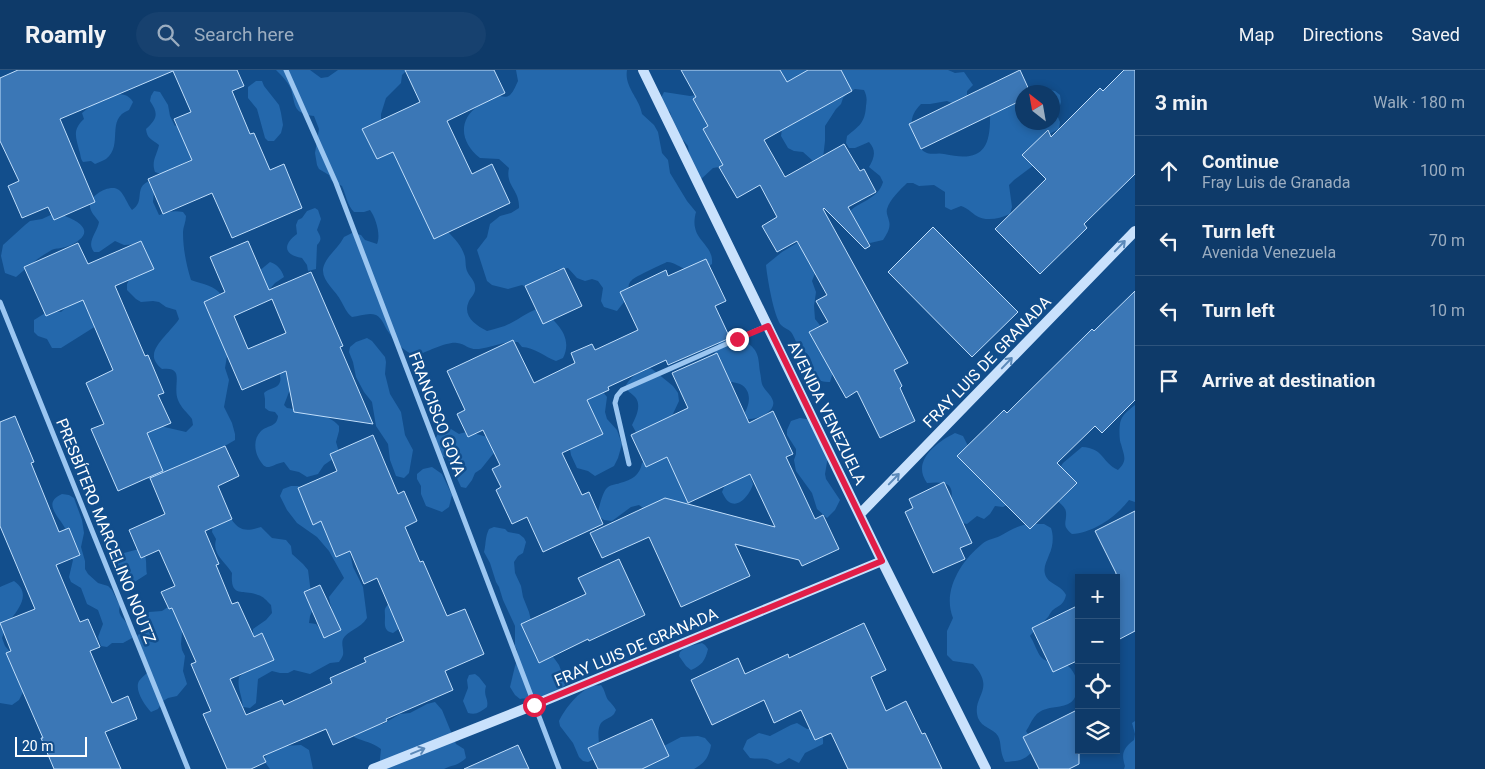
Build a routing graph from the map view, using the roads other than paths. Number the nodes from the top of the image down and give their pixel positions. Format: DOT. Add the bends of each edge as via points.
graph roads {
  1 [pos="286,70"];
  2 [pos="642,70"];
  3 [pos="1135,231"];
  4 [pos="0,302"];
  5 [pos="768,326"];
  6 [pos="629,464"];
  7 [pos="860,514"];
  8 [pos="882,561"];
  9 [pos="534,705"];
  10 [pos="188,769"];
  11 [pos="373,769"];
  12 [pos="559,769"];
  13 [pos="986,769"];
  1 -- 9 [label="street, FRANCISCO GOYA" via="336,183"];
  2 -- 5 [label="street, AVENIDA VENEZUELA"];
  7 -- 3 [label="street, FRAY LUIS DE GRANADA, one-way"];
  4 -- 10 [label="street, PRESBÍTERO MARCELINO NOUTZ"];
  5 -- 6 [label="street" via="622,390 615,403"];
  5 -- 7 [label="street, AVENIDA VENEZUELA"];
  7 -- 8 [label="street, AVENIDA VENEZUELA"];
  8 -- 9 [label="street, FRAY LUIS DE GRANADA"];
  8 -- 13 [label="street, AVENIDA VENEZUELA"];
  11 -- 9 [label="street, FRAY LUIS DE GRANADA, one-way"];
  9 -- 12 [label="street, FRANCISCO GOYA"];
}
